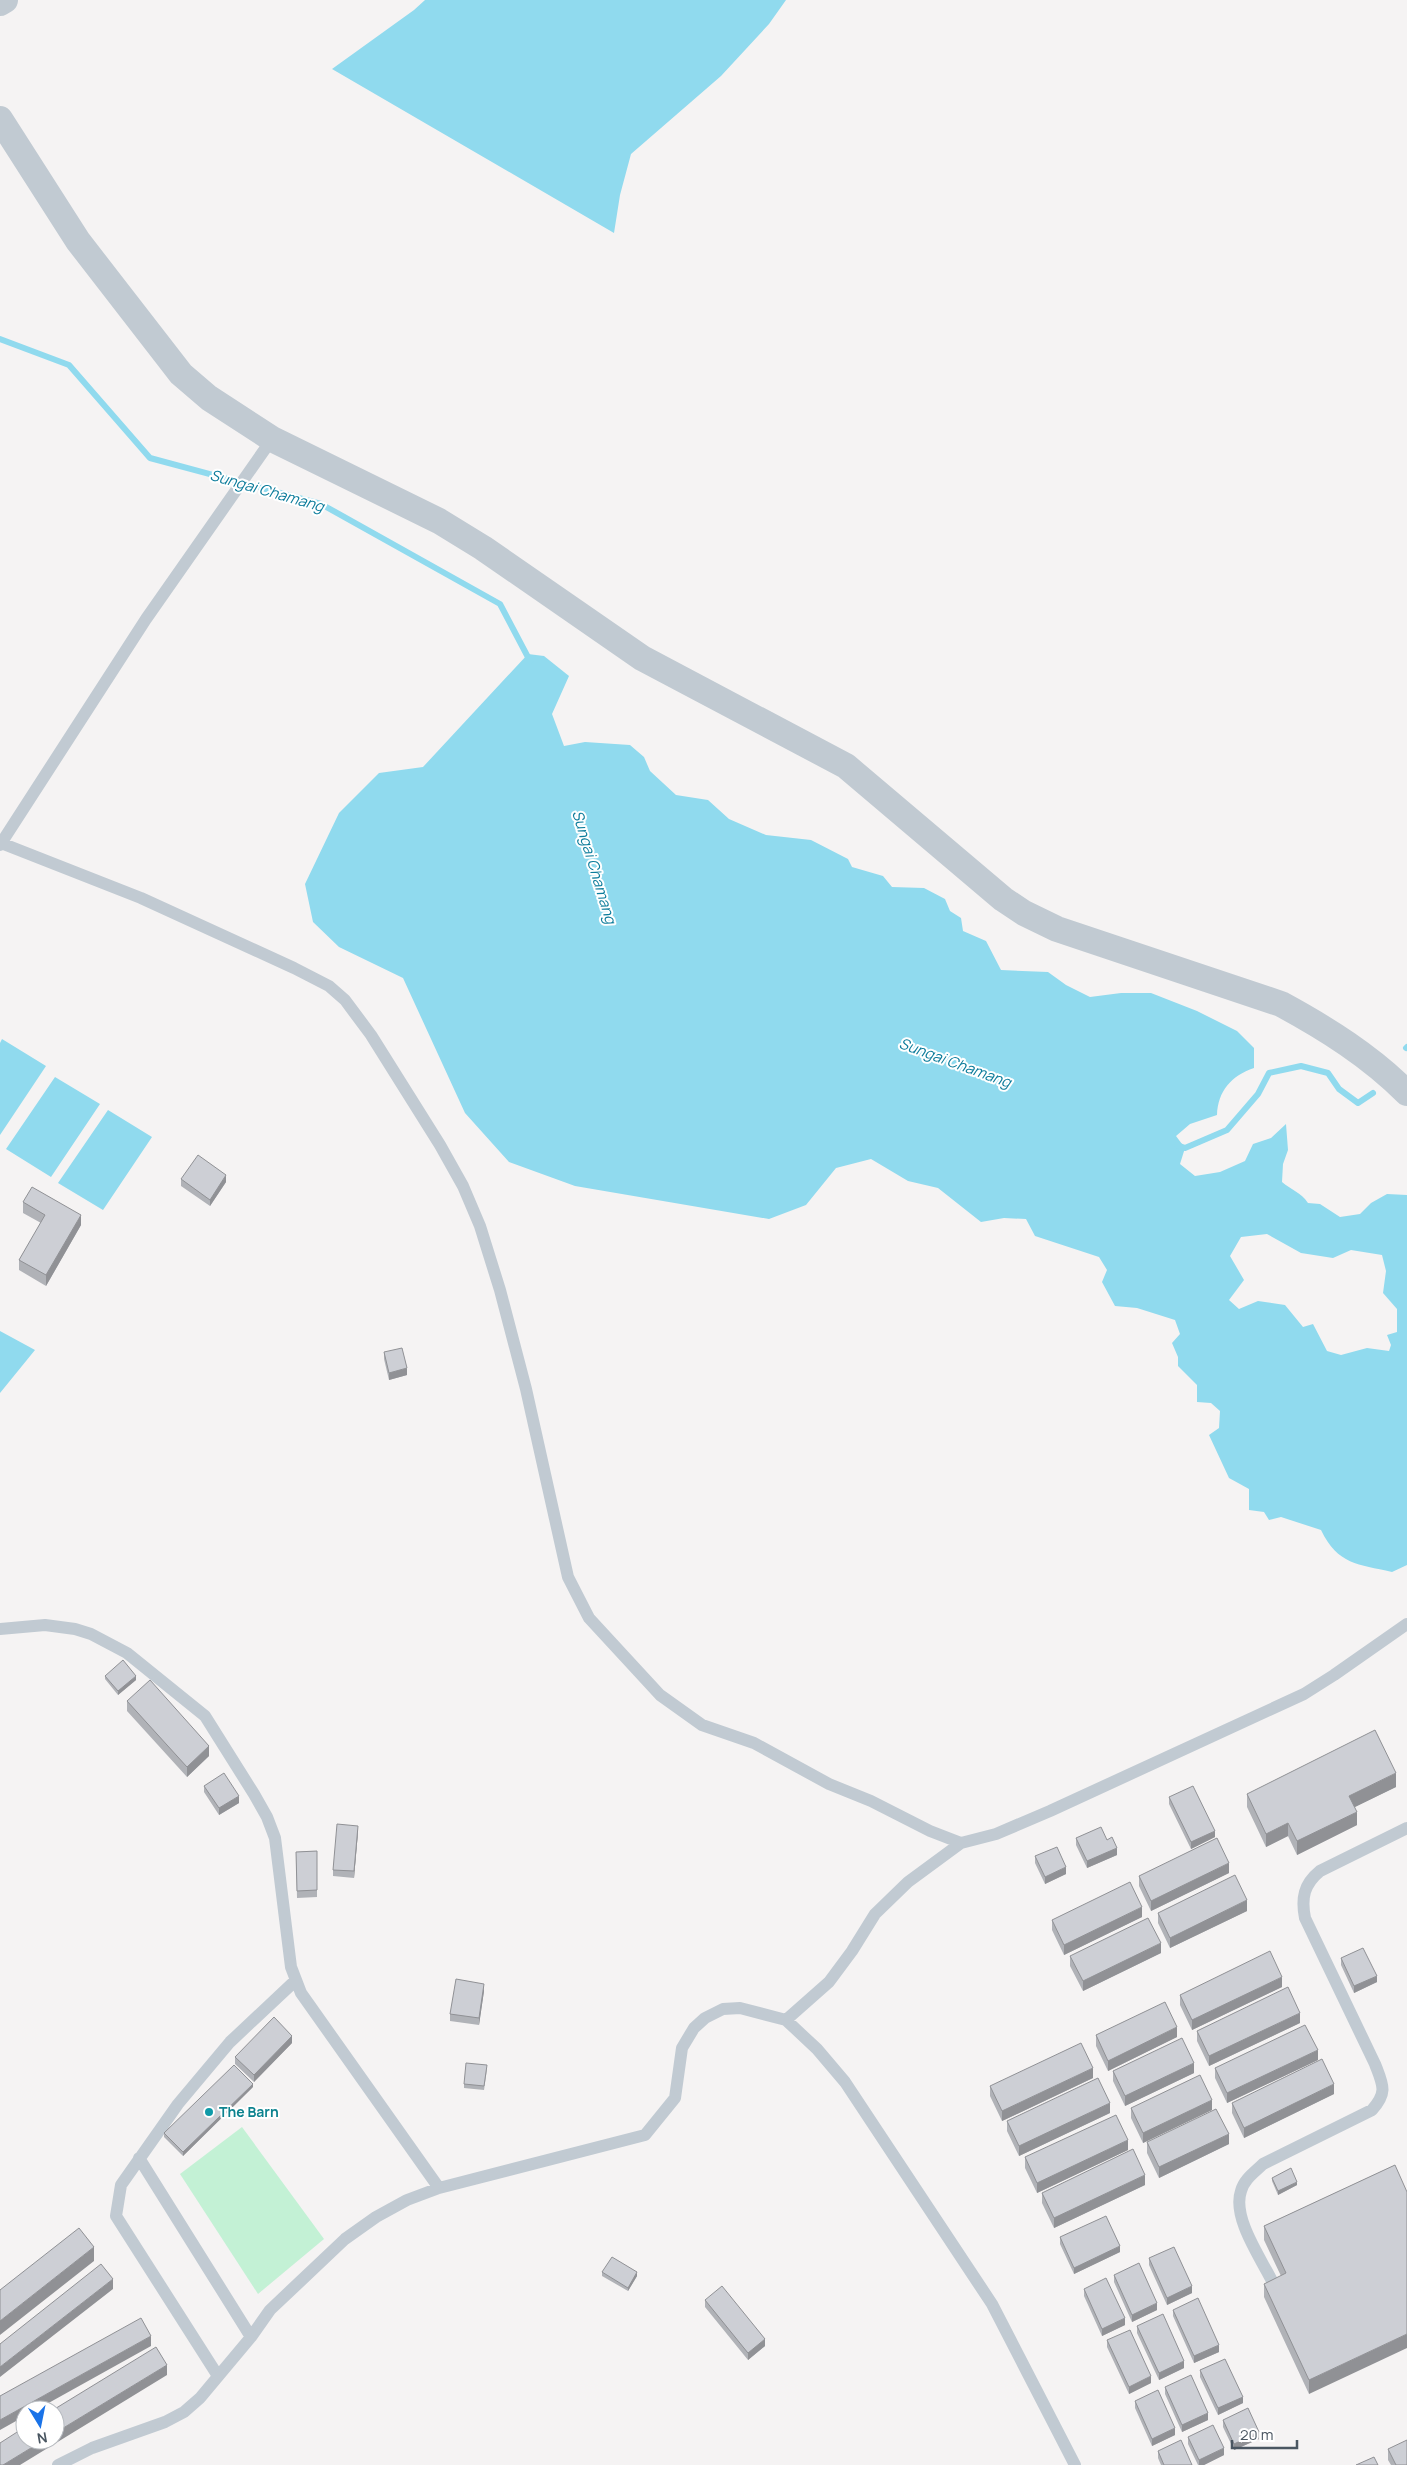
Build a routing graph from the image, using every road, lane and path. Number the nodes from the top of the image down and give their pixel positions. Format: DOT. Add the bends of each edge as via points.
graph roads {
  1 [pos="5,0"];
  2 [pos="0,3"];
  3 [pos="0,119"];
  4 [pos="272,439"];
  5 [pos="1,844"];
  6 [pos="1407,1093"];
  7 [pos="1407,1624"];
  8 [pos="0,1629"];
  9 [pos="1407,1828"];
  10 [pos="961,1843"];
  11 [pos="295,1981"];
  12 [pos="786,2020"];
  13 [pos="139,2158"];
  14 [pos="439,2188"];
  15 [pos="1272,2281"];
  16 [pos="252,2337"];
  17 [pos="218,2376"];
  18 [pos="58,2465"];
  19 [pos="1075,2465"];
  1 -- 2 [label="street"];
  3 -- 4 [label="street" via="78,241 180,374 216,403"];
  4 -- 5 [label="lane" via="146,619"];
  4 -- 6 [label="street" via="438,521 483,548 642,658 840,762 1024,913 1058,929 1281,1004 1361,1052"];
  5 -- 10 [label="lane" via="141,898 294,968 329,986 345,1000 371,1035 440,1145 480,1226 526,1389 564,1562 578,1600 589,1618 660,1695 702,1725 754,1743 830,1784"];
  7 -- 10 [label="lane" via="1304,1694 1050,1811 996,1834"];
  8 -- 11 [label="lane" via="45,1624 91,1634 127,1653 204,1716 254,1794 275,1838"];
  9 -- 15 [label="lane" via="1320,1871 1305,1887 1302,1899 1305,1918 1375,2064 1383,2094 1372,2110 1264,2164 1249,2176 1241,2189 1238,2202 1242,2221"];
  10 -- 12 [label="lane" via="908,1882 875,1914 829,1982"];
  11 -- 13 [label="lane" via="230,2042 178,2104"];
  11 -- 14 [label="lane"];
  12 -- 14 [label="lane" via="740,2008 723,2009 705,2018 694,2028 682,2048 675,2098 645,2135"];
  12 -- 19 [label="lane" via="845,2082 939,2221 992,2304"];
  13 -- 16 [label="lane"];
  13 -- 17 [label="lane" via="121,2185 116,2216"];
  14 -- 16 [label="lane" via="407,2200 345,2239 270,2310"];
  16 -- 17 [label="lane"];
  17 -- 18 [label="lane" via="184,2412"];
}
